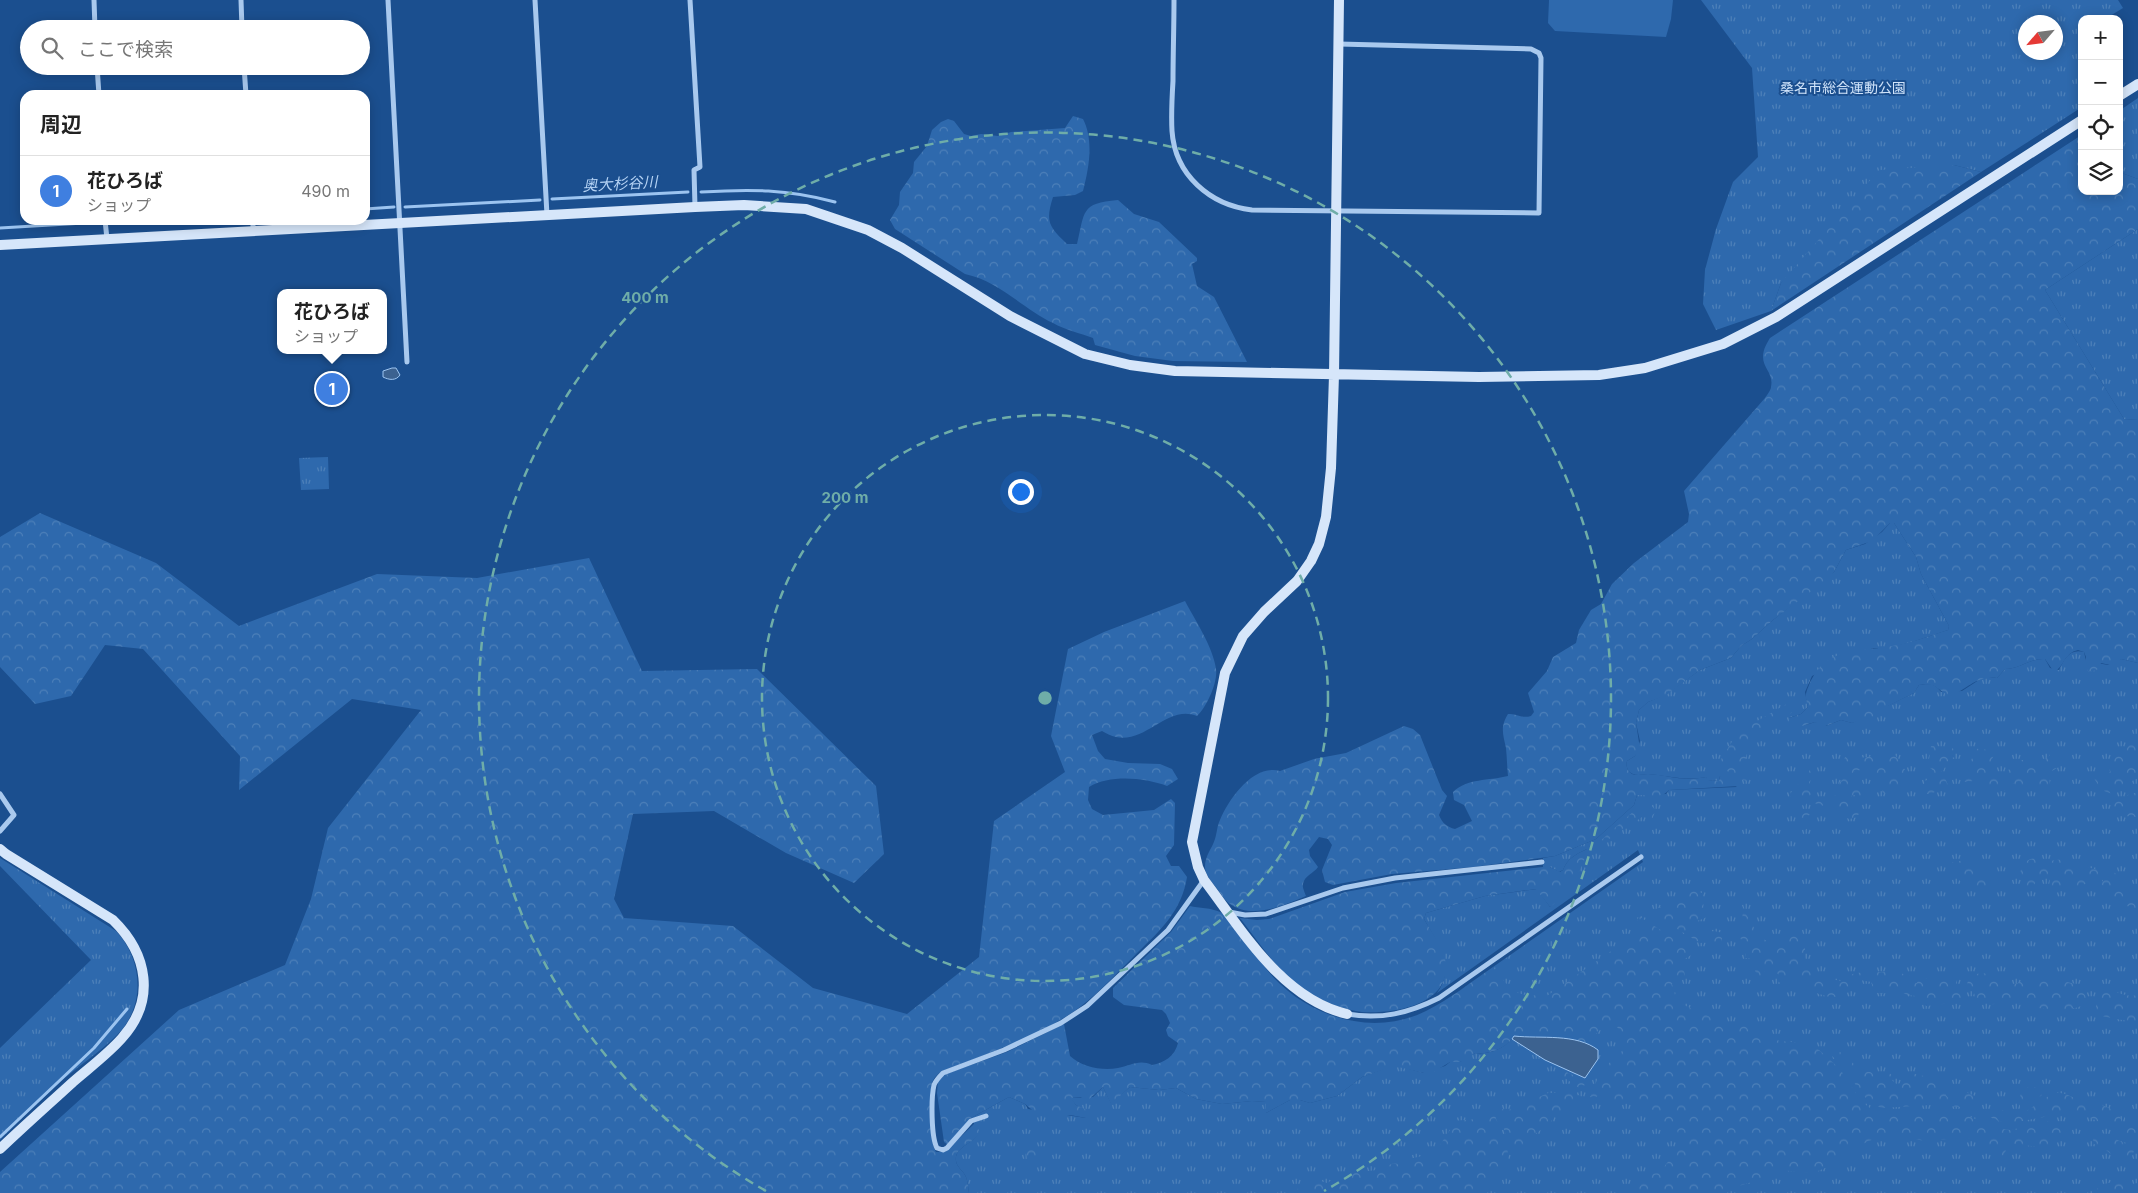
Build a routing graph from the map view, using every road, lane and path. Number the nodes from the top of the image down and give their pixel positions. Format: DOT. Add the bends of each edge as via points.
graph roads {
  1 [pos="94,0"];
  2 [pos="241,0"];
  3 [pos="388,0"];
  4 [pos="535,0"];
  5 [pos="690,0"];
  6 [pos="1174,0"];
  7 [pos="1339,0"];
  8 [pos="95,20"];
  9 [pos="242,20"];
  10 [pos="1339,44"];
  11 [pos="98,75"];
  12 [pos="245,75"];
  13 [pos="2138,84"];
  14 [pos="99,90"];
  15 [pos="246,90"];
  16 [pos="2123,93"];
  17 [pos="2078,123"];
  18 [pos="695,207"];
  19 [pos="1336,212"];
  20 [pos="547,216"];
  21 [pos="400,223"];
  22 [pos="106,225"];
  23 [pos="253,225"];
  24 [pos="363,225"];
  25 [pos="370,225"];
  26 [pos="253,231"];
  27 [pos="106,239"];
  28 [pos="0,245"];
  29 [pos="407,362"];
  30 [pos="1334,374"];
  31 [pos="0,794"];
  32 [pos="0,831"];
  33 [pos="0,848"];
  34 [pos="1641,857"];
  35 [pos="1542,862"];
  36 [pos="1204,880"];
  37 [pos="1228,912"];
  38 [pos="1347,1014"];
  39 [pos="986,1116"];
  40 [pos="0,1149"];
  1 -- 8 [label="street"];
  2 -- 9 [label="street"];
  3 -- 21 [label="street"];
  4 -- 20 [label="street"];
  5 -- 18 [label="street" via="700,168 694,170"];
  6 -- 19 [label="street" via="1172,131 1184,170 1210,196 1239,209"];
  7 -- 10 [label="street"];
  10 -- 19 [label="street"];
  10 -- 19 [label="street" via="1531,49 1539,53 1539,213"];
  11 -- 14 [label="street"];
  12 -- 15 [label="street"];
  13 -- 16 [label="street"];
  17 -- 30 [label="street" via="1776,317 1723,344 1645,368 1599,374 1479,377"];
  18 -- 20 [label="street"];
  18 -- 30 [label="street" via="744,205 806,209 868,230 1010,316 1085,354 1175,371"];
  19 -- 30 [label="street"];
  20 -- 21 [label="street"];
  21 -- 25 [label="street"];
  21 -- 29 [label="street"];
  22 -- 27 [label="street"];
  23 -- 26 [label="street"];
  24 -- 26 [label="street"];
  26 -- 27 [label="street"];
  27 -- 28 [label="street"];
  30 -- 36 [label="street" via="1329,496 1319,544 1296,581 1243,636 1225,673 1193,828 1194,853"];
  31 -- 32 [label="street" via="14,815"];
  33 -- 40 [label="street" via="113,920 126,933 141,961 144,988 137,1016 122,1038"];
  34 -- 38 [label="street" via="1438,998 1402,1013 1363,1017"];
  35 -- 37 [label="street" via="1394,878 1343,888 1266,914"];
  36 -- 37 [label="street"];
  36 -- 39 [label="street" via="1168,930 1087,1006 1060,1023 986,1058 943,1073 936,1080 933,1139 937,1148 947,1148 971,1121"];
  37 -- 38 [label="street" via="1294,989 1332,1011"];
}
